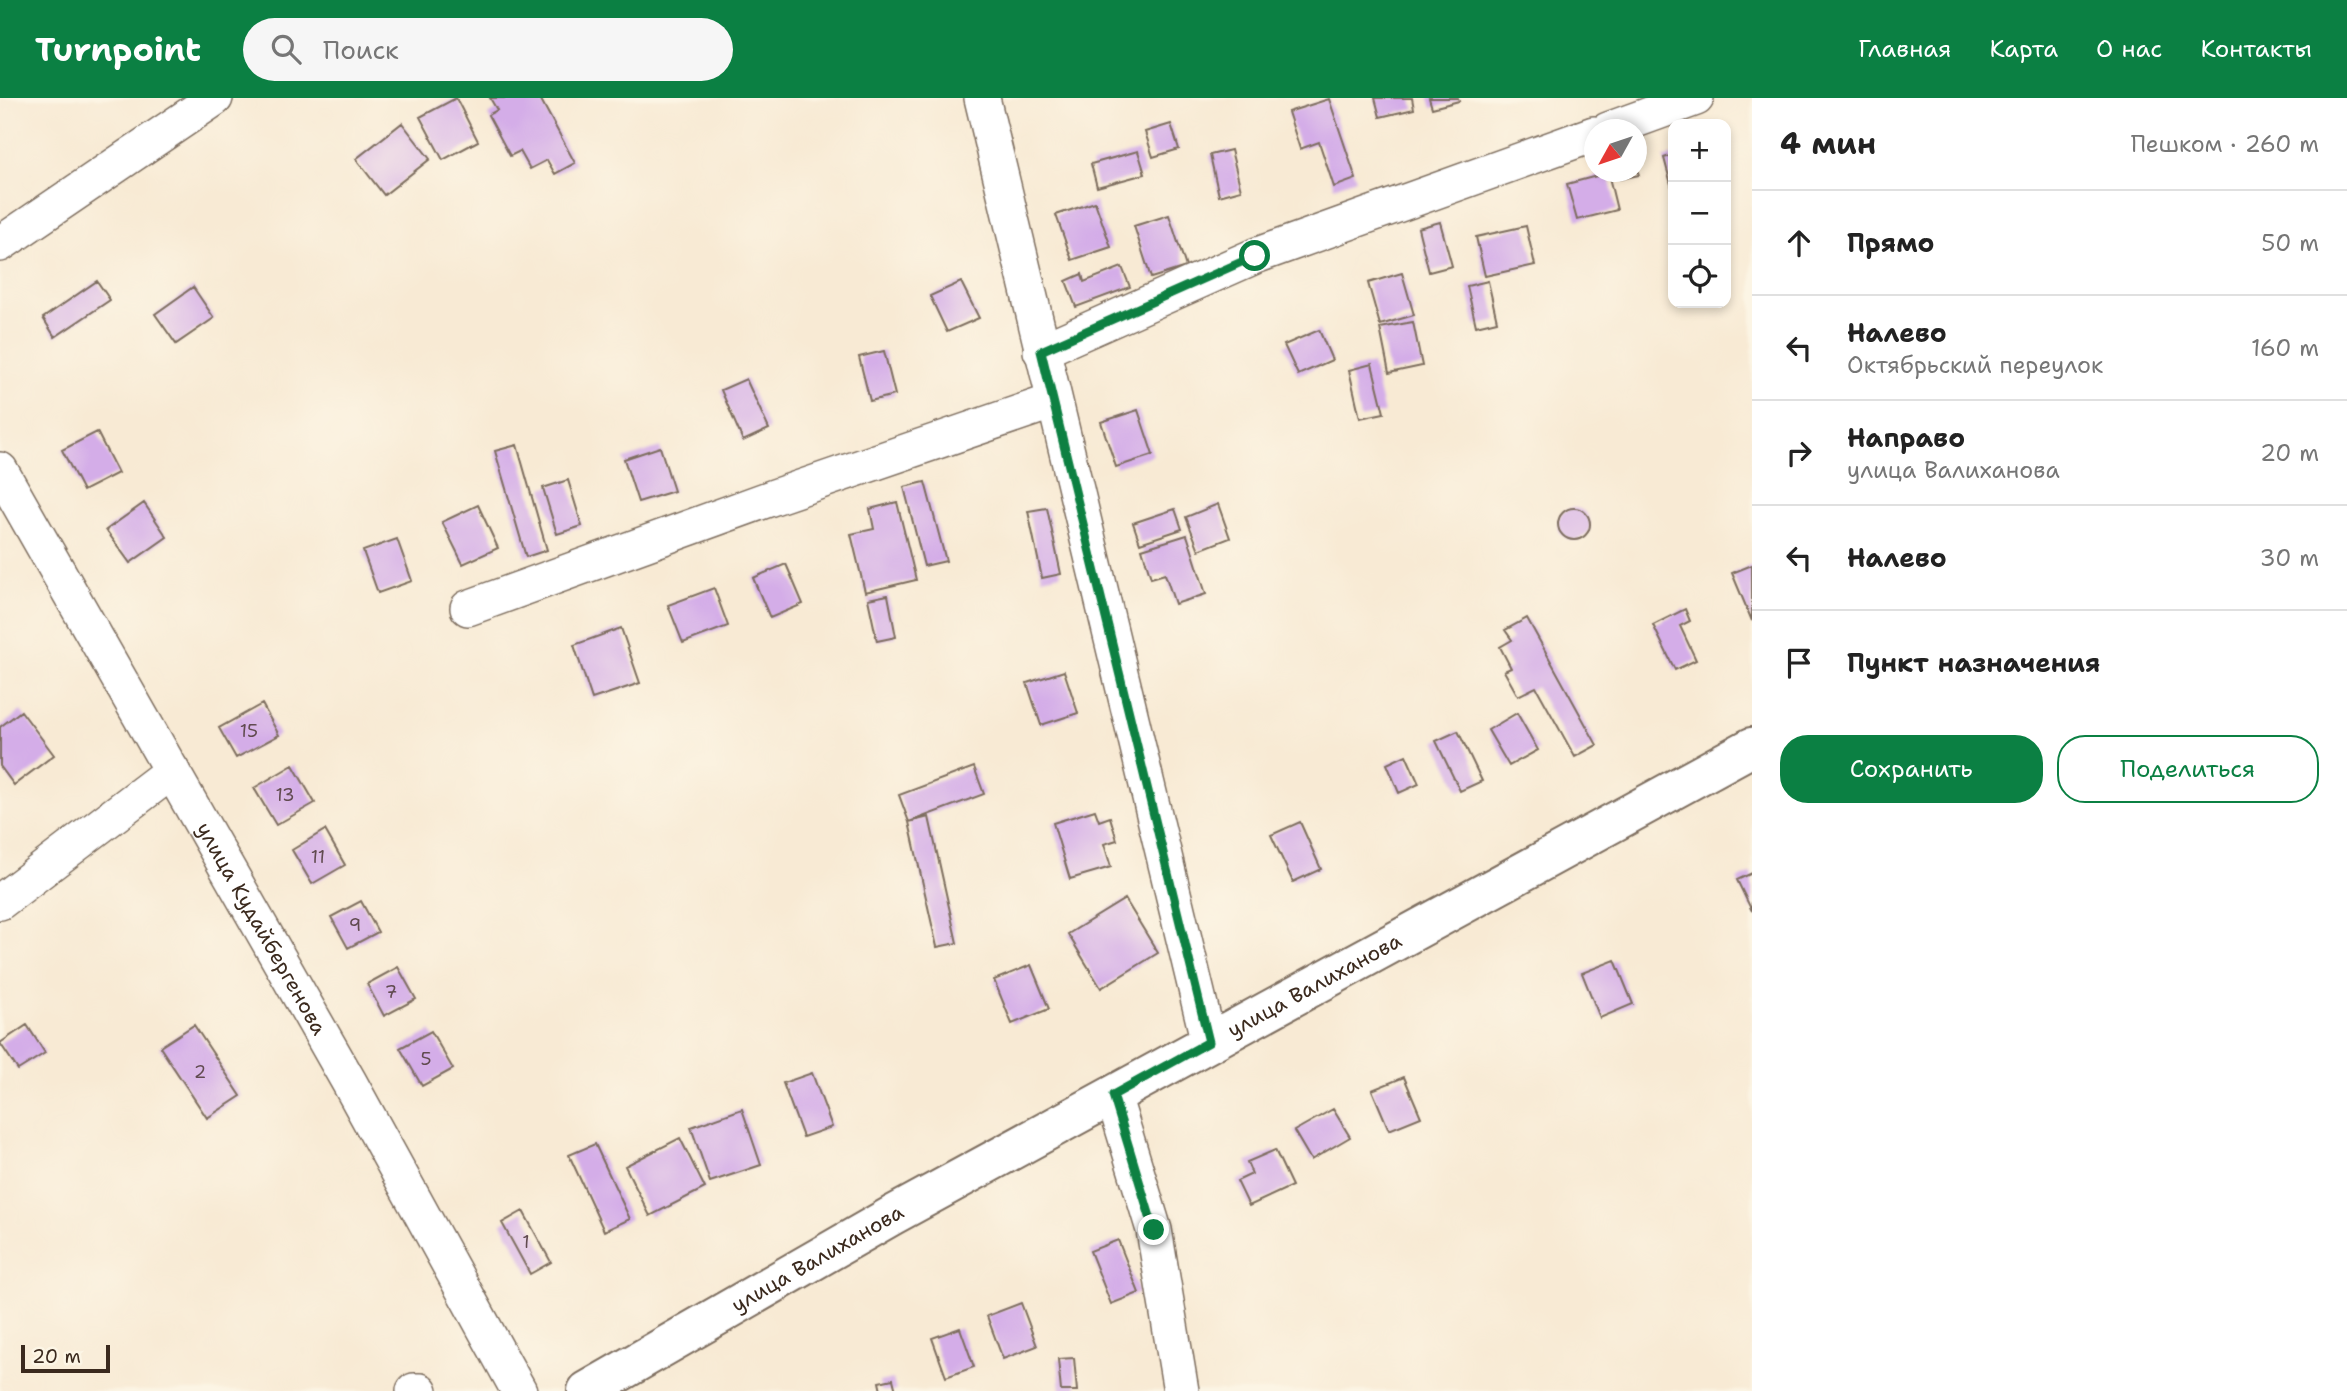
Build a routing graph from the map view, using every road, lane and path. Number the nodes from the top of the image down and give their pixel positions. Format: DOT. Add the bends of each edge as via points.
graph roads {
  1 [pos="215,98"];
  2 [pos="982,98"];
  3 [pos="1696,98"];
  4 [pos="1638,119"];
  5 [pos="1584,138"];
  6 [pos="0,244"];
  7 [pos="1041,351"];
  8 [pos="1054,401"];
  9 [pos="0,470"];
  10 [pos="468,608"];
  11 [pos="1752,747"];
  12 [pos="172,771"];
  13 [pos="0,902"];
  14 [pos="1209,1042"];
  15 [pos="1113,1095"];
  16 [pos="414,1391"];
  17 [pos="420,1391"];
  18 [pos="519,1391"];
  19 [pos="587,1391"];
  20 [pos="1181,1391"];
  1 -- 6 [label="street"];
  2 -- 7 [label="street"];
  3 -- 4 [label="street"];
  5 -- 7 [label="street" via="1255,256"];
  7 -- 8 [label="street"];
  8 -- 10 [label="street"];
  8 -- 14 [label="street"];
  9 -- 12 [label="street, улица Кудайбергенова"];
  11 -- 14 [label="main road, улица Валиханова"];
  12 -- 13 [label="street"];
  12 -- 18 [label="street, улица Кудайбергенова"];
  14 -- 15 [label="main road, улица Валиханова"];
  15 -- 19 [label="main road, улица Валиханова"];
  15 -- 20 [label="street" via="1154,1230"];
  16 -- 17 [label="street"];
}
